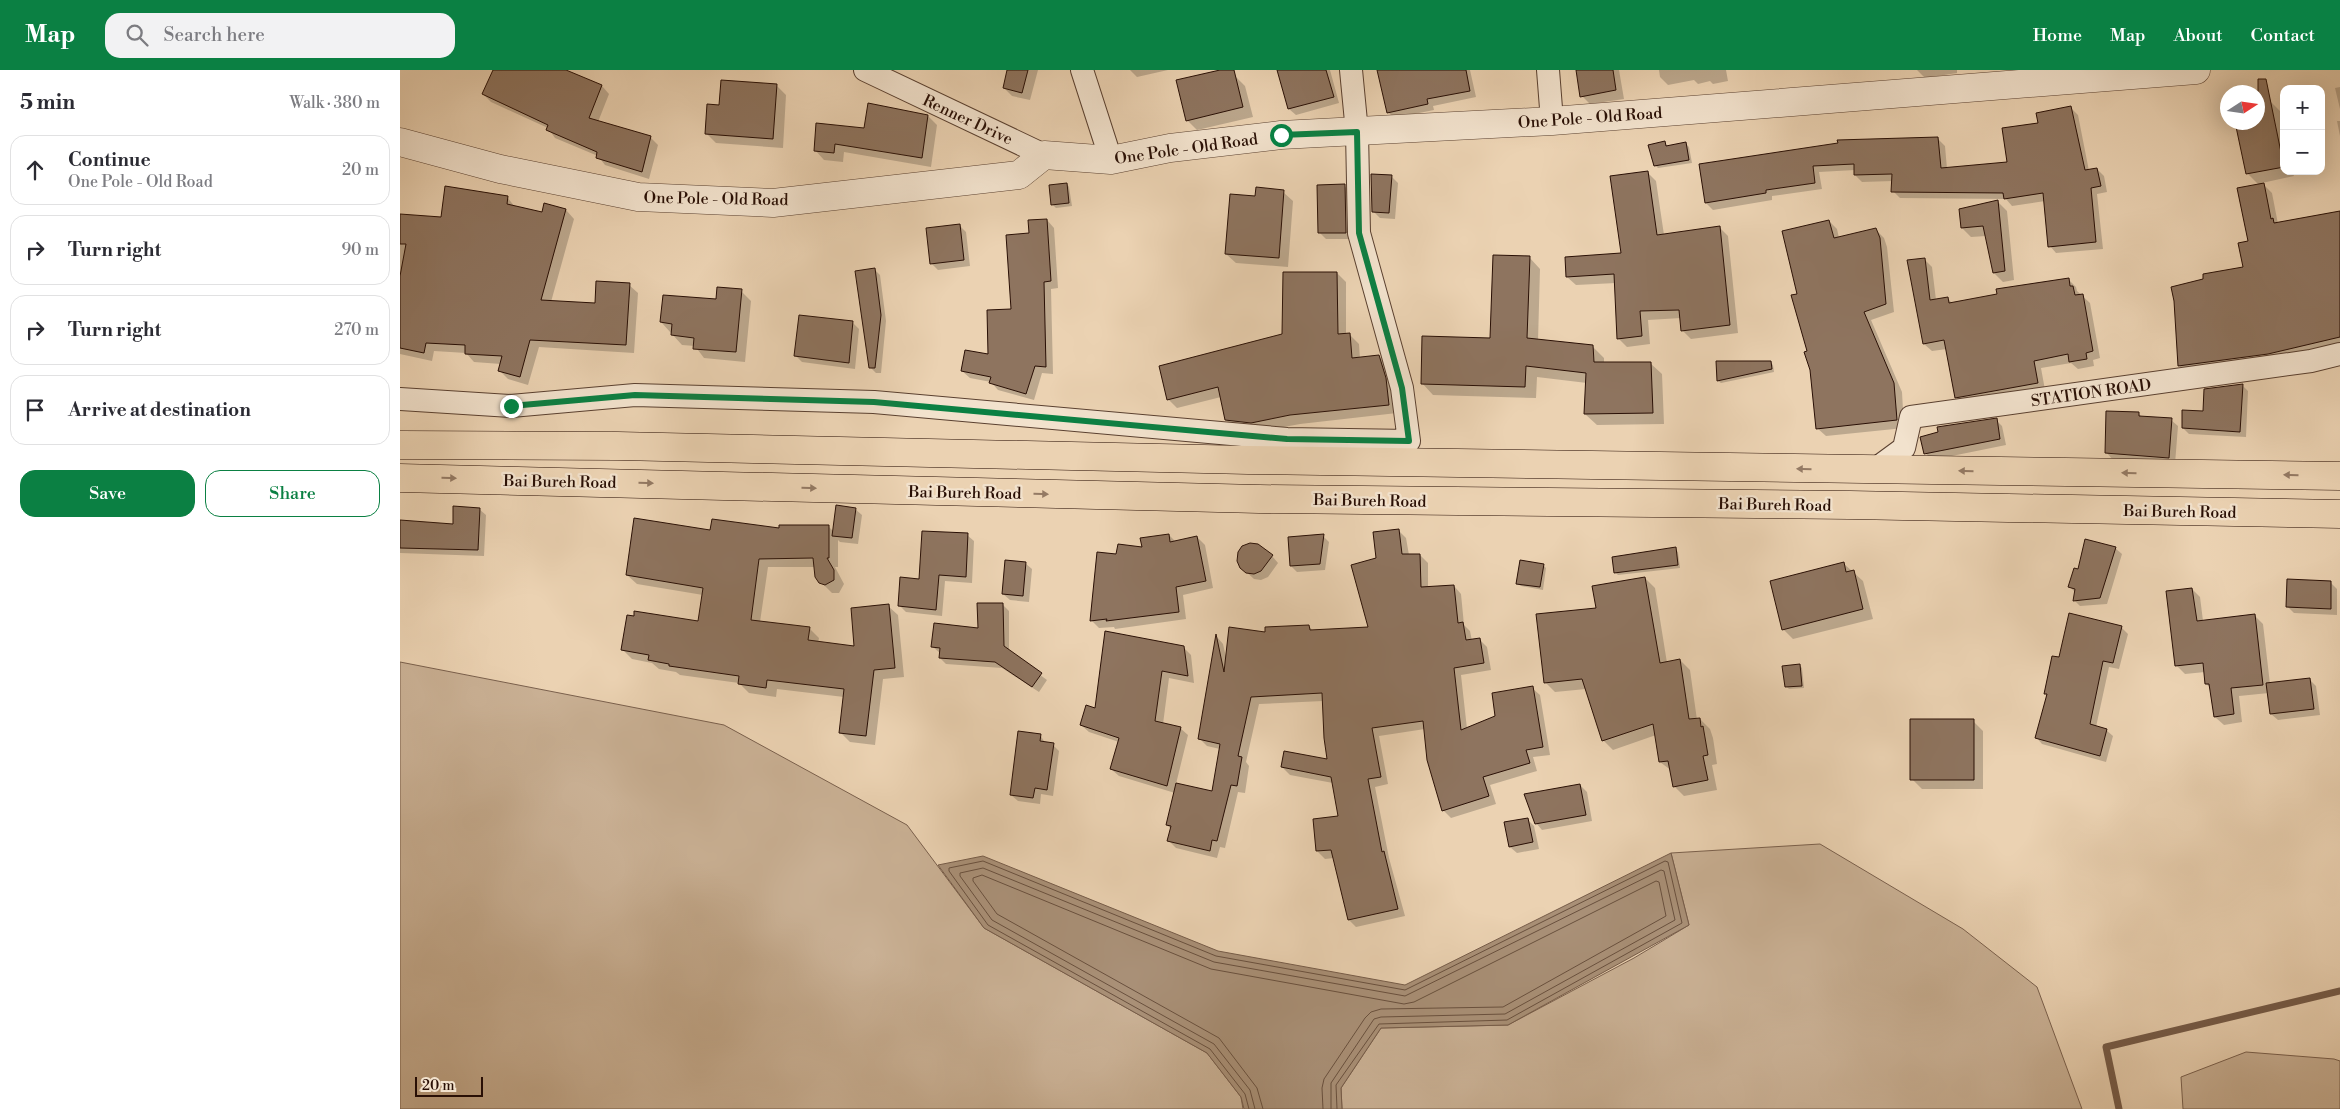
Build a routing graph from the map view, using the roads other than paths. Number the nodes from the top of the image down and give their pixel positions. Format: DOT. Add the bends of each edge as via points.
graph roads {
  1 [pos="865,70"];
  2 [pos="1082,70"];
  3 [pos="1352,70"];
  4 [pos="1548,70"];
  5 [pos="2196,70"];
  6 [pos="1552,120"];
  7 [pos="1357,132"];
  8 [pos="400,142"];
  9 [pos="1044,154"];
  10 [pos="1111,160"];
  11 [pos="2340,354"];
  12 [pos="400,399"];
  13 [pos="400,445"];
  14 [pos="1874,470"];
  15 [pos="2340,476"];
  16 [pos="400,478"];
  17 [pos="2340,514"];
  1 -- 9 [label="street, Renner Drive"];
  2 -- 10 [label="street"];
  3 -- 7 [label="street"];
  4 -- 6 [label="street"];
  5 -- 6 [label="street, One Pole - Old Road"];
  6 -- 7 [label="street, One Pole - Old Road"];
  7 -- 10 [label="street, One Pole - Old Road" via="1205,143"];
  7 -- 12 [label="street" via="1359,233 1402,388 1409,441 1287,439 874,402 635,395 511,406"];
  8 -- 9 [label="street, One Pole - Old Road" via="500,169 638,197 773,203 1019,175"];
  9 -- 10 [label="street, One Pole - Old Road"];
  11 -- 14 [label="street, STATION ROAD" via="2311,361 1911,417 1904,448"];
  14 -- 13 [label="highway, one-way" via="618,446"];
  15 -- 14 [label="highway, one-way"];
  16 -- 17 [label="highway, Bai Bureh Road, one-way" via="1259,499"];
}
